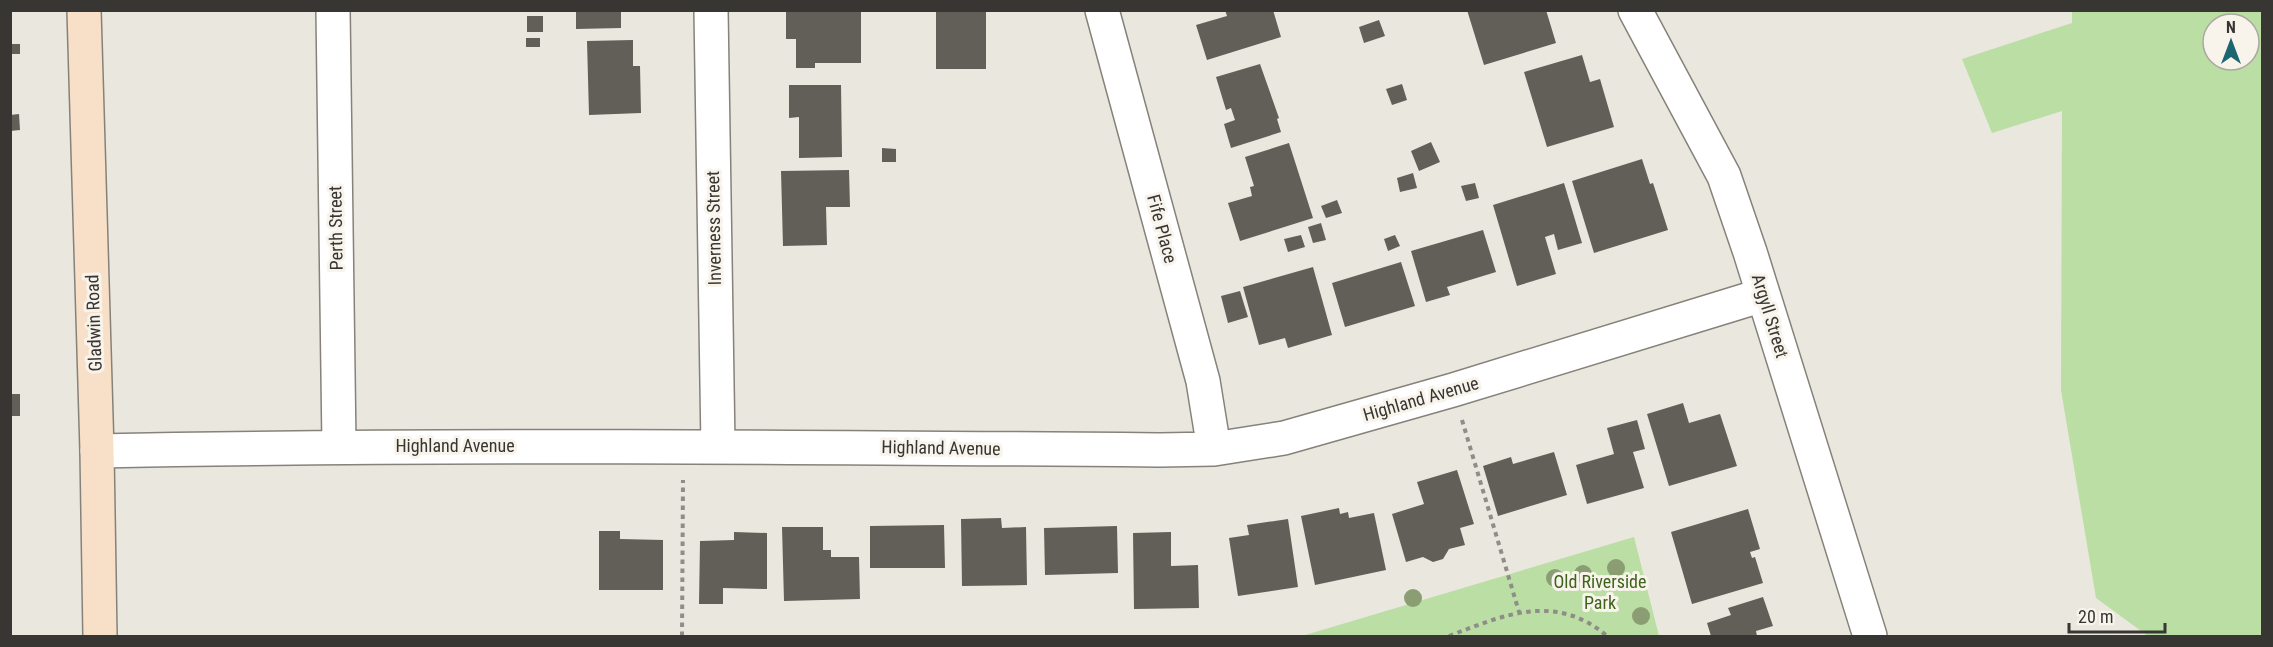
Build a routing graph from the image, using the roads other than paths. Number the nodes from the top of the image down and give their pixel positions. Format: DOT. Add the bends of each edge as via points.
graph roads {
  1 [pos="84,10"];
  2 [pos="333,10"];
  3 [pos="711,10"];
  4 [pos="1102,10"];
  5 [pos="1635,10"];
  6 [pos="1763,295"];
  7 [pos="339,446"];
  8 [pos="718,446"];
  9 [pos="1214,448"];
  10 [pos="98,451"];
  11 [pos="100,636"];
  12 [pos="1870,636"];
  1 -- 10 [label="main road, Gladwin Road"];
  2 -- 7 [label="street, Perth Street"];
  3 -- 8 [label="street, Inverness Street"];
  4 -- 9 [label="street, Fife Place" via="1203,381"];
  5 -- 6 [label="street, Argyll Street" via="1724,176"];
  6 -- 9 [label="street, Highland Avenue" via="1284,438"];
  6 -- 12 [label="street, Argyll Street"];
  7 -- 8 [label="street, Highland Avenue"];
  7 -- 10 [label="street, Highland Avenue"];
  8 -- 9 [label="street, Highland Avenue"];
  10 -- 11 [label="main road, Gladwin Road"];
}
